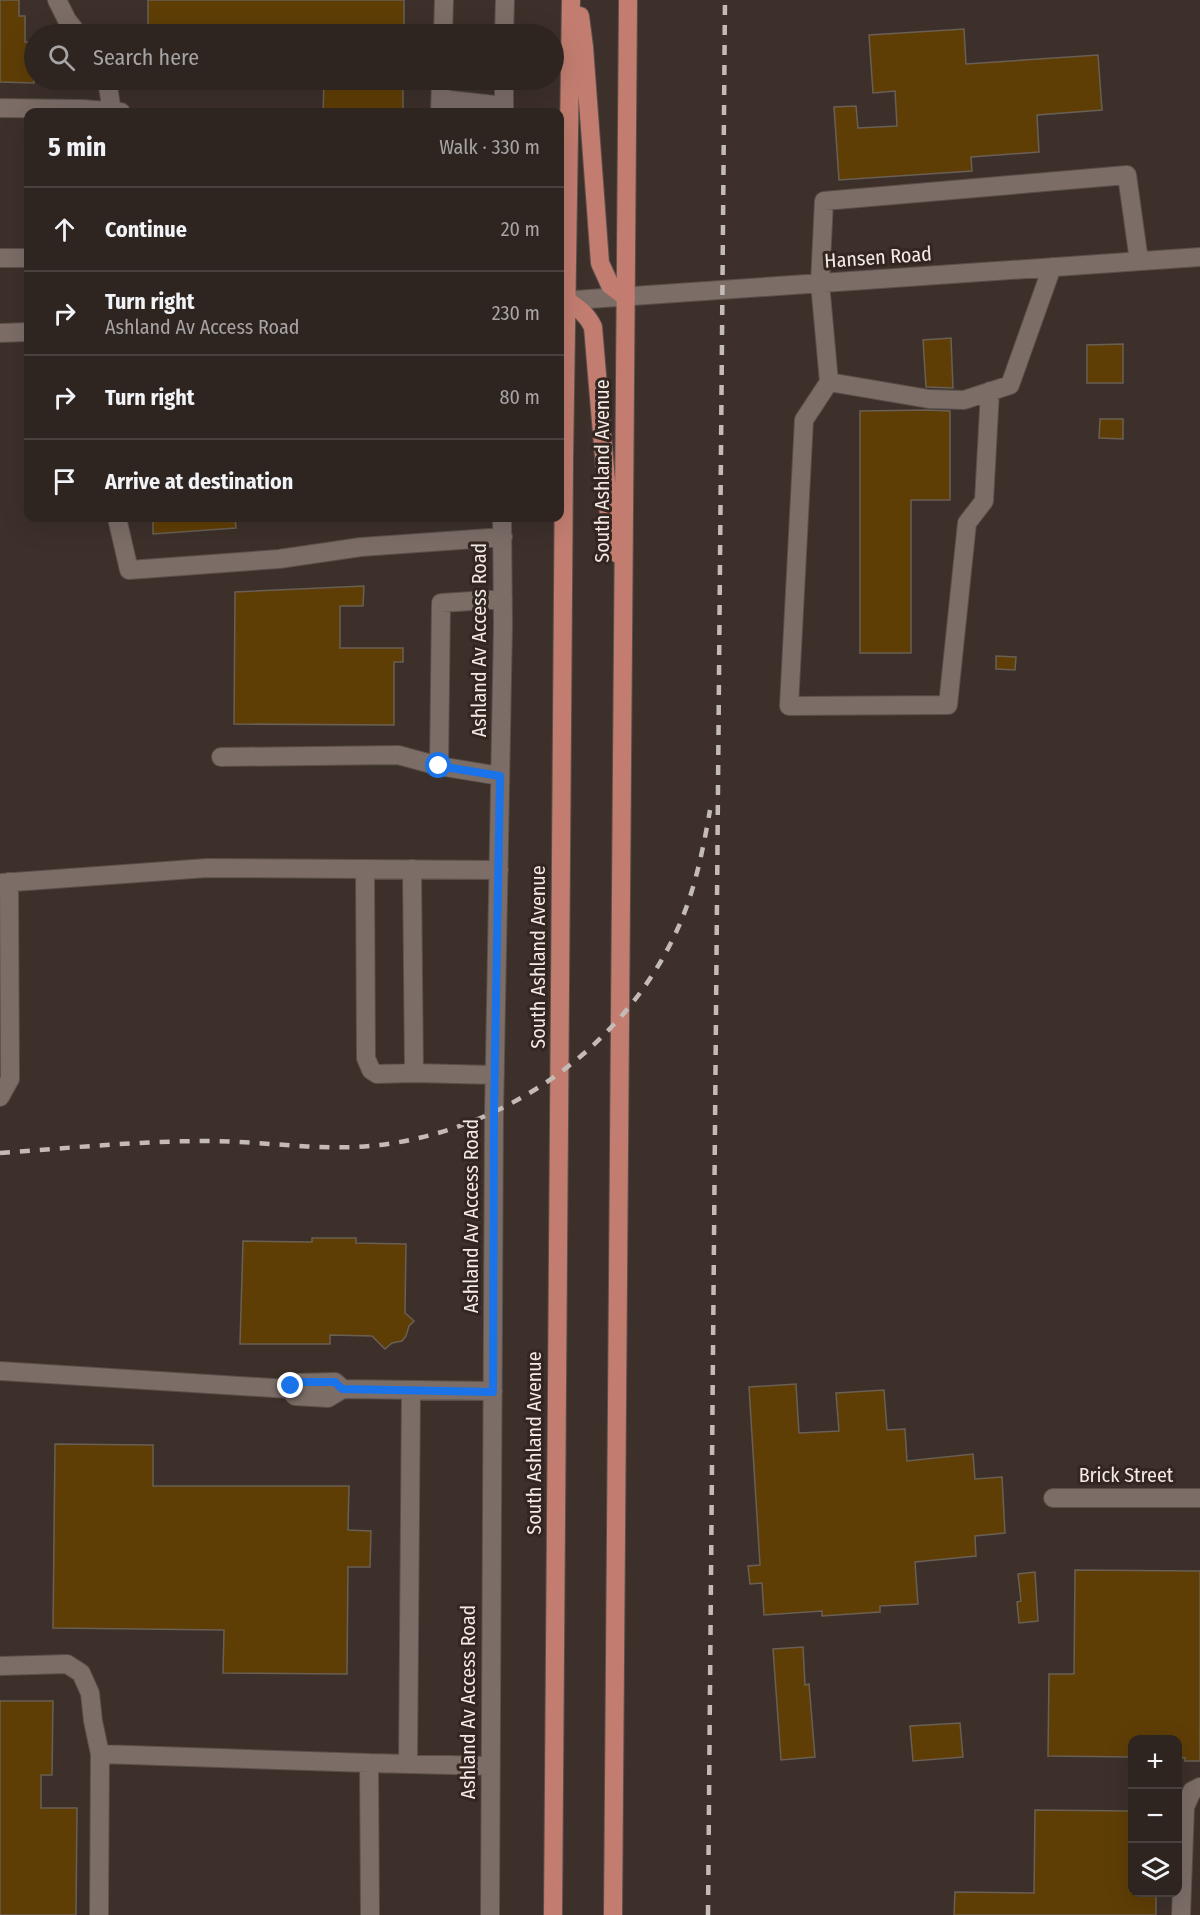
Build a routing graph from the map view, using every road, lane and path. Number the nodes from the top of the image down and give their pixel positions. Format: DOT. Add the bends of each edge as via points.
graph roads {
  1 [pos="57,0"];
  2 [pos="444,0"];
  3 [pos="505,0"];
  4 [pos="571,0"];
  5 [pos="577,0"];
  6 [pos="628,0"];
  7 [pos="70,24"];
  8 [pos="443,24"];
  9 [pos="504,24"];
  10 [pos="108,90"];
  11 [pos="441,90"];
  12 [pos="504,90"];
  13 [pos="440,106"];
  14 [pos="0,108"];
  15 [pos="111,108"];
  16 [pos="483,108"];
  17 [pos="504,108"];
  18 [pos="24,110"];
  19 [pos="1200,257"];
  20 [pos="0,258"];
  21 [pos="24,258"];
  22 [pos="1139,261"];
  23 [pos="564,262"];
  24 [pos="1052,267"];
  25 [pos="820,283"];
  26 [pos="626,297"];
  27 [pos="564,300"];
  28 [pos="564,301"];
  29 [pos="24,332"];
  30 [pos="0,333"];
  31 [pos="829,382"];
  32 [pos="990,391"];
  33 [pos="118,522"];
  34 [pos="502,522"];
  35 [pos="562,522"];
  36 [pos="502,537"];
  37 [pos="623,570"];
  38 [pos="503,599"];
  39 [pos="221,757"];
  40 [pos="439,766"];
  41 [pos="500,776"];
  42 [pos="365,869"];
  43 [pos="412,869"];
  44 [pos="499,870"];
  45 [pos="4,882"];
  46 [pos="414,1073"];
  47 [pos="495,1075"];
  48 [pos="0,1097"];
  49 [pos="0,1371"];
  50 [pos="411,1390"];
  51 [pos="493,1392"];
  52 [pos="1053,1498"];
  53 [pos="1200,1498"];
  54 [pos="0,1666"];
  55 [pos="100,1754"];
  56 [pos="369,1763"];
  57 [pos="408,1764"];
  58 [pos="490,1766"];
  59 [pos="1200,1786"];
  60 [pos="99,1915"];
  61 [pos="370,1915"];
  62 [pos="490,1915"];
  63 [pos="553,1915"];
  64 [pos="613,1915"];
  65 [pos="1181,1915"];
  1 -- 7 [label="street"];
  2 -- 8 [label="street"];
  3 -- 9 [label="street"];
  4 -- 23 [label="main road, South Ashland Avenue"];
  5 -- 26 [label="main road" via="600,263 610,285"];
  6 -- 26 [label="main road, South Ashland Avenue"];
  10 -- 15 [label="street"];
  11 -- 13 [label="street"];
  12 -- 17 [label="street"];
  13 -- 16 [label="street"];
  14 -- 18 [label="street"];
  19 -- 22 [label="street, Hansen Road"];
  20 -- 21 [label="street"];
  22 -- 24 [label="street, Hansen Road"];
  22 -- 25 [label="street" via="1127,175 824,201"];
  24 -- 25 [label="street, Hansen Road"];
  24 -- 32 [label="street" via="1010,385"];
  25 -- 26 [label="street, Hansen Road"];
  25 -- 31 [label="street"];
  26 -- 27 [label="street, Hansen Road"];
  26 -- 37 [label="main road, South Ashland Avenue"];
  28 -- 37 [label="main road" via="580,309 594,327 610,528"];
  29 -- 30 [label="street"];
  31 -- 32 [label="street" via="929,399 964,400"];
  31 -- 32 [label="street" via="804,420 789,706 948,705 967,523 984,501"];
  33 -- 36 [label="street" via="129,570 279,559 361,546"];
  34 -- 36 [label="street, Ashland Av Access Road"];
  35 -- 63 [label="main road, South Ashland Avenue"];
  36 -- 38 [label="street, Ashland Av Access Road"];
  37 -- 64 [label="main road, South Ashland Avenue"];
  38 -- 40 [label="street" via="441,603"];
  38 -- 41 [label="street, Ashland Av Access Road"];
  39 -- 40 [label="street" via="398,755"];
  40 -- 41 [label="street"];
  41 -- 44 [label="street, Ashland Av Access Road"];
  42 -- 43 [label="street"];
  42 -- 45 [label="street" via="207,868"];
  42 -- 46 [label="street" via="366,1058 371,1070 378,1074"];
  43 -- 44 [label="street"];
  43 -- 46 [label="street"];
  44 -- 47 [label="street, Ashland Av Access Road"];
  45 -- 48 [label="street" via="10,1079"];
  46 -- 47 [label="street"];
  47 -- 51 [label="street, Ashland Av Access Road"];
  49 -- 50 [label="street" via="289,1389 294,1383 335,1382 342,1389"];
  50 -- 51 [label="street"];
  50 -- 57 [label="street"];
  51 -- 58 [label="street, Ashland Av Access Road"];
  52 -- 53 [label="street, Brick Street"];
  54 -- 55 [label="street" via="67,1664 81,1673 90,1693"];
  55 -- 56 [label="street"];
  55 -- 60 [label="street"];
  56 -- 57 [label="street"];
  56 -- 61 [label="street"];
  57 -- 58 [label="street"];
  58 -- 62 [label="street, Ashland Av Access Road"];
  59 -- 65 [label="street" via="1192,1791 1185,1808"];
}
